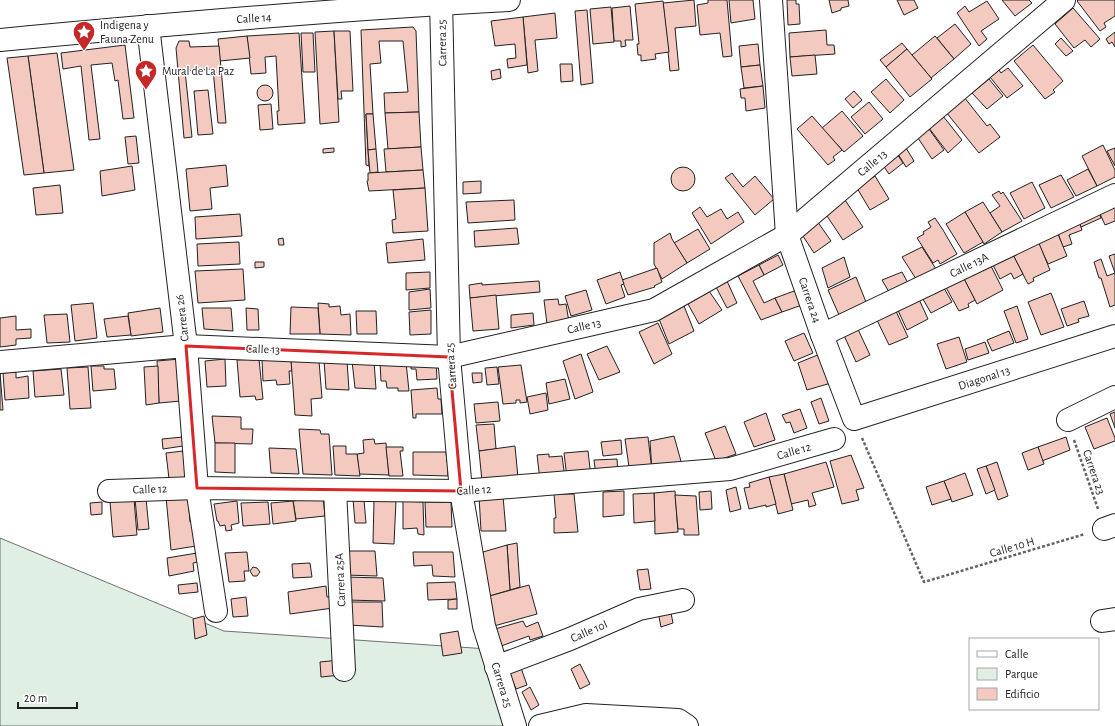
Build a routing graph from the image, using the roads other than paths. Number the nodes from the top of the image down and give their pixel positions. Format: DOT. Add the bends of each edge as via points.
graph roads {
  1 [pos="509,0"];
  2 [pos="771,0"];
  3 [pos="1064,0"];
  4 [pos="441,2"];
  5 [pos="148,26"];
  6 [pos="0,40"];
  7 [pos="1115,195"];
  8 [pos="787,235"];
  9 [pos="822,335"];
  10 [pos="1115,336"];
  11 [pos="186,346"];
  12 [pos="449,357"];
  13 [pos="0,362"];
  14 [pos="1114,397"];
  15 [pos="854,419"];
  16 [pos="1068,420"];
  17 [pos="834,439"];
  18 [pos="197,488"];
  19 [pos="335,490"];
  20 [pos="109,491"];
  21 [pos="461,491"];
  22 [pos="683,600"];
  23 [pos="216,611"];
  24 [pos="496,667"];
  25 [pos="344,670"];
  26 [pos="515,726"];
  27 [pos="540,726"];
  28 [pos="687,726"];
  1 -- 4 [label="street, Calle 14"];
  2 -- 8 [label="street, Carrera 24"];
  3 -- 8 [label="street, Calle 13"];
  4 -- 5 [label="street, Calle 14"];
  4 -- 12 [label="street, Carrera 25"];
  5 -- 6 [label="street, Calle 14"];
  5 -- 11 [label="street, Carrera 26"];
  7 -- 9 [label="street, Calle 13A"];
  8 -- 9 [label="street, Carrera 24"];
  8 -- 12 [label="street, Calle 13" via="654,310"];
  9 -- 15 [label="street, Carrera 24"];
  10 -- 15 [label="street, Diagonal 13"];
  11 -- 12 [label="street, Calle 13"];
  11 -- 13 [label="street, Calle 13"];
  11 -- 18 [label="street, Carrera 26"];
  12 -- 21 [label="street, Carrera 25"];
  14 -- 16 [label="street"];
  17 -- 21 [label="street, Calle 12" via="730,469"];
  18 -- 19 [label="street, Calle 12"];
  18 -- 20 [label="street, Calle 12"];
  18 -- 23 [label="street, Carrera 26"];
  19 -- 21 [label="street, Calle 12"];
  19 -- 25 [label="street, Carrera 25A"];
  21 -- 24 [label="street, Carrera 25" via="484,626"];
  22 -- 24 [label="street, Calle 10I" via="639,609"];
  24 -- 26 [label="street, Carrera 25"];
  27 -- 28 [label="street" via="586,715 678,720"];
}
